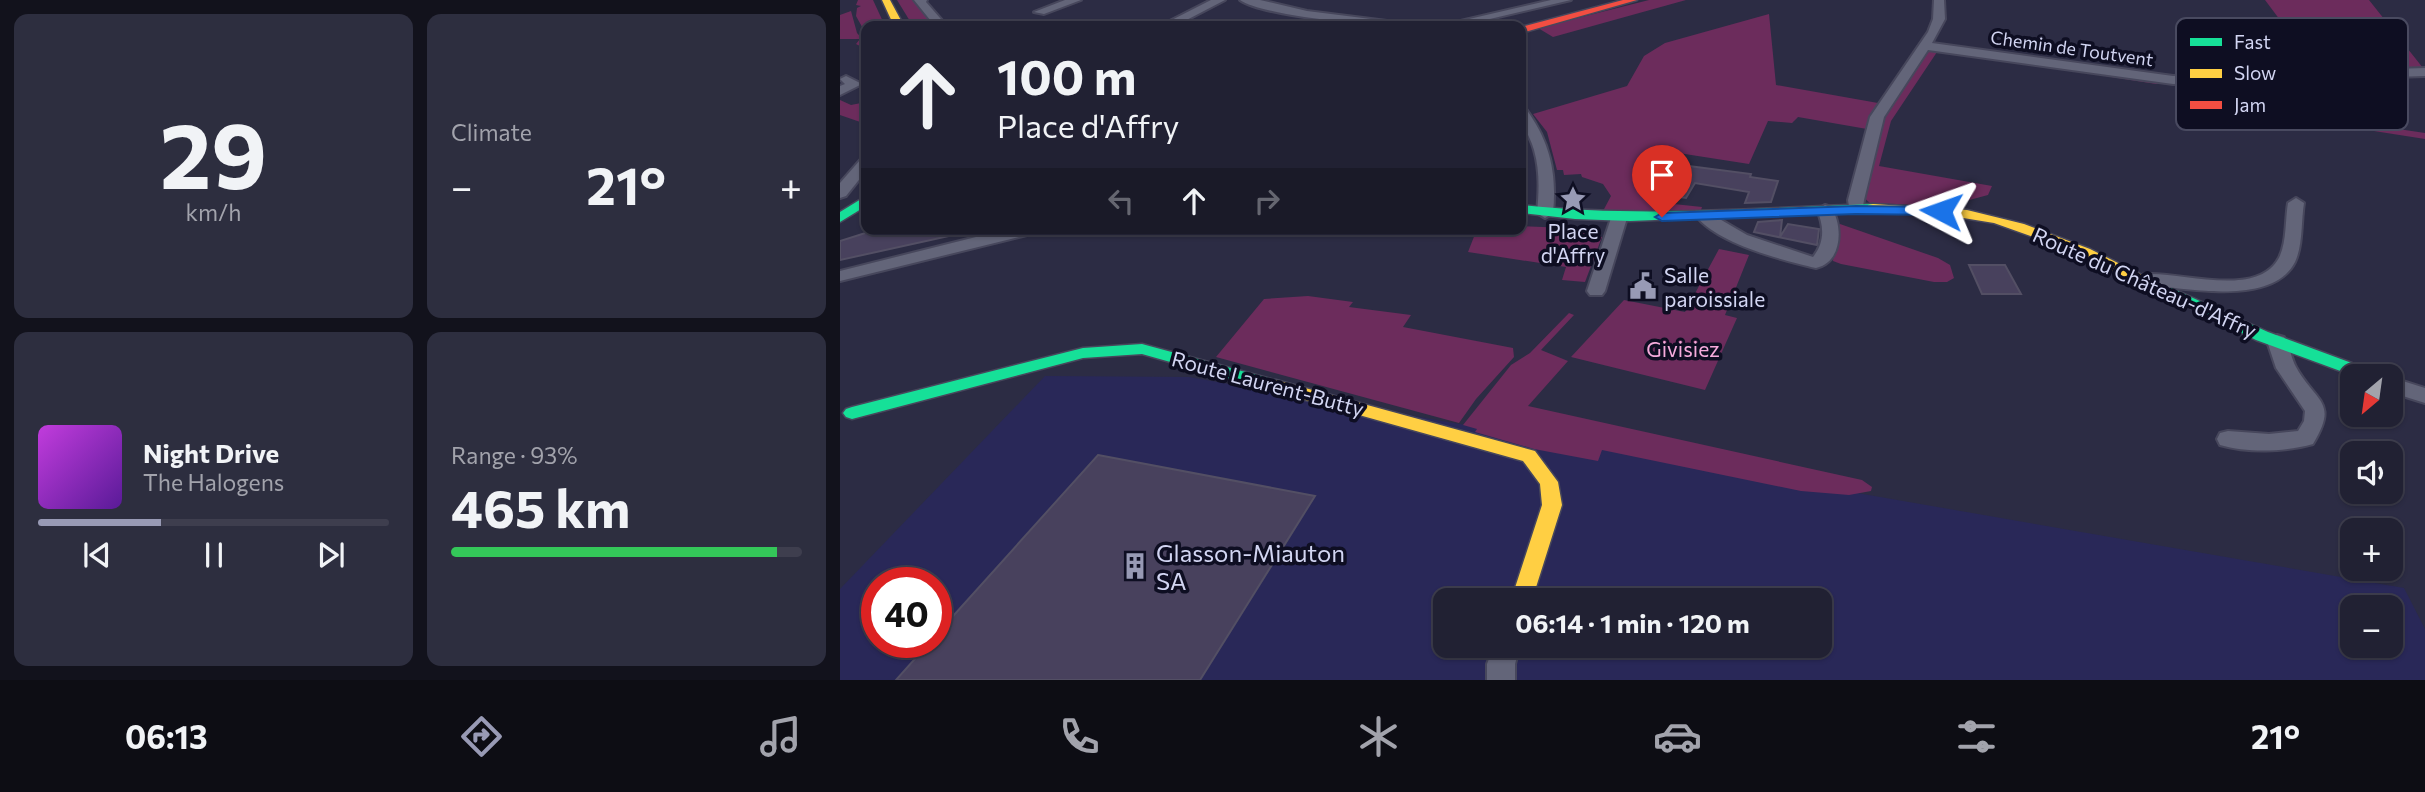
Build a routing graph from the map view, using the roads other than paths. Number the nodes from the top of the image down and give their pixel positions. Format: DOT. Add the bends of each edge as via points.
graph roads {
  1 [pos="886,0"];
  2 [pos="922,0"];
  3 [pos="1076,0"];
  4 [pos="1220,0"];
  5 [pos="1245,0"];
  6 [pos="1566,0"];
  7 [pos="1610,0"];
  8 [pos="1633,0"];
  9 [pos="1939,0"];
  10 [pos="1539,3"];
  11 [pos="1040,12"];
  12 [pos="896,21"];
  13 [pos="937,21"];
  14 [pos="1176,21"];
  15 [pos="1363,21"];
  16 [pos="1465,21"];
  17 [pos="1526,21"];
  18 [pos="1526,29"];
  19 [pos="1925,46"];
  20 [pos="2176,80"];
  21 [pos="1526,119"];
  22 [pos="861,170"];
  23 [pos="840,193"];
  24 [pos="861,203"];
  25 [pos="2296,203"];
  26 [pos="1526,210"];
  27 [pos="1825,210"];
  28 [pos="1856,210"];
  29 [pos="1545,213"];
  30 [pos="1705,217"];
  31 [pos="840,218"];
  32 [pos="1619,218"];
  33 [pos="1005,235"];
  34 [pos="840,276"];
  35 [pos="2140,279"];
  36 [pos="1596,291"];
  37 [pos="2277,341"];
  38 [pos="2340,365"];
  39 [pos="2403,388"];
  40 [pos="2425,396"];
  41 [pos="852,413"];
  42 [pos="2228,439"];
  43 [pos="1526,588"];
  44 [pos="1503,658"];
  45 [pos="1501,680"];
  1 -- 12 [label="main road"];
  2 -- 13 [label="street"];
  3 -- 11 [label="street"];
  4 -- 14 [label="street"];
  5 -- 15 [label="street"];
  6 -- 10 [label="street"];
  7 -- 17 [label="main road"];
  8 -- 18 [label="main road"];
  9 -- 19 [label="street" via="1939,19"];
  10 -- 16 [label="street"];
  19 -- 20 [label="street, Chemin de Toutvent"];
  19 -- 28 [label="street" via="1877,117"];
  21 -- 29 [label="street" via="1544,153"];
  22 -- 23 [label="street"];
  24 -- 31 [label="main road"];
  25 -- 35 [label="street" via="2286,262 2271,279 2248,286"];
  26 -- 29 [label="main road"];
  27 -- 28 [label="main road, Route du Château-d'Affry"];
  27 -- 30 [label="main road, Route du Château-d'Affry"];
  27 -- 30 [label="street" via="1832,229 1829,250 1816,263 1750,241"];
  28 -- 35 [label="main road, Route du Château-d'Affry" via="1920,209 2016,225"];
  29 -- 32 [label="main road"];
  30 -- 32 [label="main road"];
  32 -- 36 [label="street"];
  33 -- 34 [label="street"];
  35 -- 37 [label="main road, Route du Château-d'Affry"];
  37 -- 38 [label="main road, Route du Château-d'Affry"];
  37 -- 42 [label="street" via="2286,368 2315,410 2315,422 2305,438 2269,442"];
  39 -- 40 [label="street"];
  41 -- 43 [label="main road, Route Laurent-Butty" via="1083,353 1142,349 1529,456 1552,484 1553,500"];
  44 -- 45 [label="street"];
}
